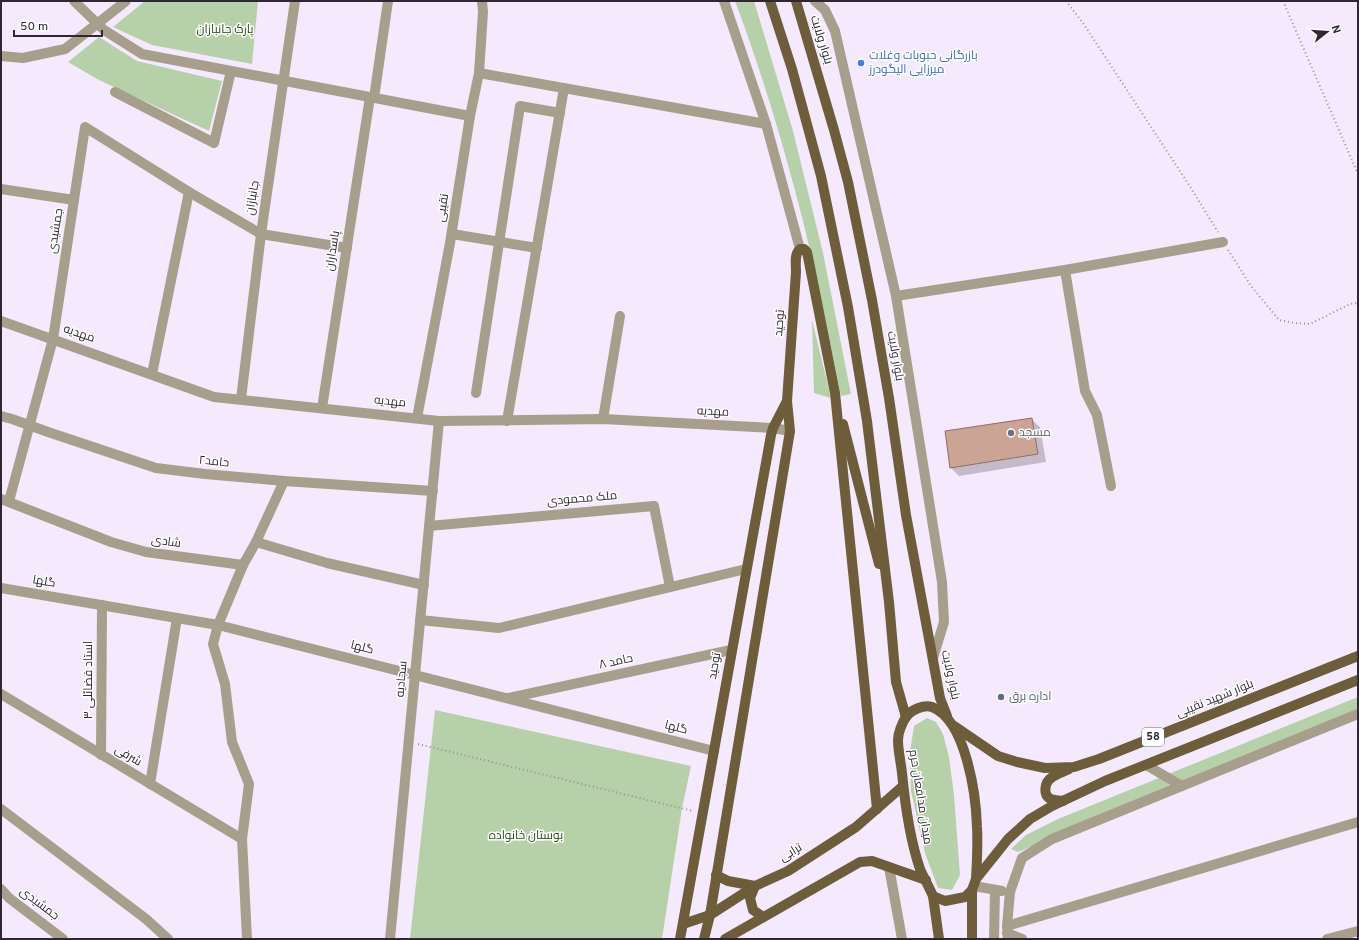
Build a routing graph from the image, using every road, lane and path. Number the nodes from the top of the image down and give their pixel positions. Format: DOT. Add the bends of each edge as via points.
graph roads {
  1 [pos="74,1"];
  2 [pos="126,1"];
  3 [pos="295,1"];
  4 [pos="388,1"];
  5 [pos="482,1"];
  6 [pos="724,1"];
  7 [pos="770,1"];
  8 [pos="796,1"];
  9 [pos="815,1"];
  10 [pos="1066,1"];
  11 [pos="1283,1"];
  12 [pos="97,24"];
  13 [pos="1,56"];
  14 [pos="231,71"];
  15 [pos="480,74"];
  16 [pos="284,81"];
  17 [pos="564,88"];
  18 [pos="115,92"];
  19 [pos="372,97"];
  20 [pos="560,113"];
  21 [pos="470,116"];
  22 [pos="766,124"];
  23 [pos="1358,174"];
  24 [pos="1,189"];
  25 [pos="189,192"];
  26 [pos="74,200"];
  27 [pos="261,234"];
  28 [pos="452,234"];
  29 [pos="499,241"];
  30 [pos="1223,242"];
  31 [pos="347,248"];
  32 [pos="537,248"];
  33 [pos="800,249"];
  34 [pos="1065,270"];
  35 [pos="896,296"];
  36 [pos="1358,303"];
  37 [pos="620,316"];
  38 [pos="1,321"];
  39 [pos="53,339"];
  40 [pos="152,374"];
  41 [pos="476,393"];
  42 [pos="834,393"];
  43 [pos="241,399"];
  44 [pos="787,401"];
  45 [pos="322,408"];
  46 [pos="1,416"];
  47 [pos="417,418"];
  48 [pos="603,418"];
  49 [pos="507,420"];
  50 [pos="439,421"];
  51 [pos="30,426"];
  52 [pos="773,428"];
  53 [pos="790,431"];
  54 [pos="284,481"];
  55 [pos="1111,486"];
  56 [pos="433,491"];
  57 [pos="5,500"];
  58 [pos="429,526"];
  59 [pos="256,542"];
  60 [pos="243,566"];
  61 [pos="746,569"];
  62 [pos="424,585"];
  63 [pos="670,587"];
  64 [pos="1,588"];
  65 [pos="889,602"];
  66 [pos="102,605"];
  67 [pos="177,618"];
  68 [pos="420,620"];
  69 [pos="218,625"];
  70 [pos="731,650"];
  71 [pos="1358,656"];
  72 [pos="933,658"];
  73 [pos="415,675"];
  74 [pos="1358,680"];
  75 [pos="1,694"];
  76 [pos="506,698"];
  77 [pos="1358,714"];
  78 [pos="906,717"];
  79 [pos="950,721"];
  80 [pos="409,741"];
  81 [pos="714,751"];
  82 [pos="102,755"];
  83 [pos="1146,765"];
  84 [pos="1074,767"];
  85 [pos="150,784"];
  86 [pos="903,786"];
  87 [pos="1182,786"];
  88 [pos="1064,801"];
  89 [pos="1,809"];
  90 [pos="877,809"];
  91 [pos="702,814"];
  92 [pos="1358,822"];
  93 [pos="242,839"];
  94 [pos="889,867"];
  95 [pos="716,875"];
  96 [pos="926,880"];
  97 [pos="974,885"];
  98 [pos="755,886"];
  99 [pos="1,889"];
  100 [pos="995,890"];
  101 [pos="1010,892"];
  102 [pos="934,896"];
  103 [pos="710,915"];
  104 [pos="763,917"];
  105 [pos="683,924"];
  106 [pos="1358,931"];
  107 [pos="1007,933"];
  108 [pos="63,939"];
  109 [pos="168,939"];
  110 [pos="247,939"];
  111 [pos="390,939"];
  112 [pos="680,939"];
  113 [pos="704,939"];
  114 [pos="725,939"];
  115 [pos="902,939"];
  116 [pos="939,939"];
  117 [pos="972,939"];
  118 [pos="994,939"];
  119 [pos="1022,939"];
  120 [pos="1327,939"];
  1 -- 12 [label="street"];
  2 -- 12 [label="street"];
  3 -- 16 [label="street, جانبازان"];
  4 -- 19 [label="street, پاسداران"];
  5 -- 15 [label="street, نقیبی"];
  6 -- 22 [label="street"];
  7 -- 65 [label="main road" via="821,176 846,299 867,421"];
  8 -- 72 [label="main road, بلوار ولایت" via="848,182 872,300 906,515"];
  9 -- 35 [label="street" via="825,10 835,31"];
  10 -- 30 [label="path" via="1181,172"];
  11 -- 23 [label="path"];
  12 -- 13 [label="street" via="65,50 22,58"];
  12 -- 14 [label="street" via="142,54"];
  14 -- 16 [label="street"];
  14 -- 18 [label="street" via="214,143"];
  15 -- 17 [label="street"];
  15 -- 21 [label="street, نقیبی"];
  16 -- 19 [label="street"];
  16 -- 27 [label="street, جانبازان"];
  17 -- 20 [label="street"];
  17 -- 22 [label="street"];
  19 -- 21 [label="street"];
  19 -- 31 [label="street, پاسداران"];
  20 -- 29 [label="street" via="520,106"];
  20 -- 32 [label="street"];
  21 -- 28 [label="street, نقیبی"];
  22 -- 33 [label="street"];
  24 -- 26 [label="street"];
  25 -- 26 [label="street, جمشیدی" via="85,127"];
  25 -- 27 [label="street"];
  25 -- 40 [label="street"];
  26 -- 39 [label="street, جمشیدی"];
  27 -- 31 [label="street"];
  27 -- 43 [label="street, جانبازان"];
  28 -- 29 [label="street"];
  28 -- 47 [label="street, نقیبی"];
  29 -- 32 [label="street"];
  29 -- 41 [label="street"];
  30 -- 34 [label="street"];
  30 -- 36 [label="path" via="1251,286 1279,320 1310,324 1350,304"];
  31 -- 45 [label="street, پاسداران"];
  32 -- 49 [label="street"];
  33 -- 42 [label="main road" via="807,252"];
  33 -- 44 [label="main road, توحید" via="796,256"];
  34 -- 35 [label="street"];
  34 -- 55 [label="street" via="1085,391 1097,415"];
  35 -- 72 [label="street" via="942,582 944,622"];
  37 -- 48 [label="street"];
  38 -- 39 [label="street, مهدیه"];
  39 -- 40 [label="street, مهدیه"];
  39 -- 51 [label="street, جمشیدی"];
  40 -- 43 [label="street, مهدیه" via="214,397"];
  42 -- 65 [label="main road"];
  42 -- 90 [label="main road"];
  43 -- 45 [label="street, مهدیه"];
  44 -- 52 [label="main road, توحید"];
  44 -- 53 [label="main road, توحید"];
  45 -- 47 [label="street, مهدیه"];
  46 -- 51 [label="street, حامد۲"];
  47 -- 50 [label="street, مهدیه"];
  48 -- 49 [label="street, مهدیه"];
  48 -- 52 [label="street, مهدیه"];
  49 -- 50 [label="street, مهدیه"];
  50 -- 56 [label="street, سجادیه"];
  51 -- 54 [label="street, حامد۲" via="156,468"];
  51 -- 57 [label="street, جمشیدی"];
  52 -- 53 [label="street, مهدیه"];
  52 -- 61 [label="main road, توحید"];
  53 -- 95 [label="main road, توحید"];
  54 -- 56 [label="street, حامد۲"];
  54 -- 59 [label="street"];
  56 -- 58 [label="street, سجادیه"];
  57 -- 60 [label="street, شادی" via="111,542 146,552"];
  58 -- 62 [label="street, سجادیه"];
  58 -- 63 [label="street, ملک محمودی" via="654,506"];
  59 -- 60 [label="street"];
  59 -- 62 [label="street" via="327,563"];
  60 -- 69 [label="street"];
  61 -- 63 [label="street"];
  61 -- 70 [label="main road, توحید"];
  62 -- 68 [label="street, سجادیه"];
  63 -- 68 [label="street" via="499,628"];
  64 -- 66 [label="street, گلها"];
  65 -- 78 [label="main road" via="896,682"];
  66 -- 67 [label="street, گلها"];
  66 -- 82 [label="street, استاد فضائلی ۳"];
  67 -- 69 [label="street, گلها"];
  67 -- 85 [label="street"];
  68 -- 73 [label="street, سجادیه"];
  69 -- 73 [label="street, گلها"];
  69 -- 93 [label="street" via="213,644 225,684 232,742 249,784"];
  70 -- 76 [label="street, حامد ۸"];
  70 -- 81 [label="main road, توحید"];
  71 -- 84 [label="main road, بلوار شهید نقیبی / 58"];
  72 -- 79 [label="main road, بلوار ولایت" via="940,698"];
  73 -- 76 [label="street, گلها"];
  73 -- 80 [label="street, سجادیه"];
  74 -- 83 [label="main road, 58"];
  75 -- 82 [label="street, شرفی"];
  76 -- 81 [label="street, گلها"];
  77 -- 87 [label="street"];
  78 -- 79 [label="main road" via="912,711 930,706 940,710"];
  78 -- 86 [label="main road, میدان مدافعان حرم" via="898,739"];
  79 -- 84 [label="main road, بلوار شهید نقیبی / 58" via="998,756 1045,768"];
  79 -- 97 [label="main road" via="964,749 972,786 977,826"];
  80 -- 91 [label="path"];
  80 -- 111 [label="street, سجادیه"];
  81 -- 91 [label="main road, توحید"];
  82 -- 85 [label="street, شرفی"];
  83 -- 87 [label="street"];
  83 -- 88 [label="main road, 58"];
  84 -- 88 [label="main road" via="1050,778 1046,785 1048,798"];
  85 -- 93 [label="street, شرفی"];
  86 -- 90 [label="main road, ترابی"];
  86 -- 96 [label="main road, میدان مدافعان حرم" via="920,869"];
  87 -- 101 [label="street" via="1052,839 1022,858"];
  88 -- 97 [label="main road, 58" via="1030,819 1008,839"];
  89 -- 109 [label="street" via="146,919"];
  90 -- 98 [label="main road, ترابی" via="856,827 788,871"];
  91 -- 105 [label="main road, توحید"];
  92 -- 107 [label="street"];
  93 -- 110 [label="street"];
  94 -- 96 [label="main road"];
  94 -- 104 [label="main road" via="872,861 860,862"];
  94 -- 115 [label="street"];
  95 -- 98 [label="main road" via="728,881"];
  95 -- 103 [label="main road, توحید"];
  96 -- 102 [label="main road, میدان مدافعان حرم"];
  97 -- 100 [label="street"];
  97 -- 102 [label="main road" via="965,896 955,899 945,901"];
  97 -- 117 [label="main road"];
  98 -- 103 [label="main road, ترابی"];
  98 -- 104 [label="main road" via="750,898 751,904 753,910"];
  99 -- 108 [label="street, جمشیدی"];
  100 -- 101 [label="street"];
  100 -- 118 [label="street"];
  101 -- 107 [label="street"];
  102 -- 116 [label="main road"];
  103 -- 105 [label="main road, ترابی"];
  103 -- 113 [label="main road, توحید"];
  104 -- 114 [label="main road"];
  105 -- 112 [label="main road, توحید"];
  106 -- 120 [label="street"];
  107 -- 119 [label="street"];
}
